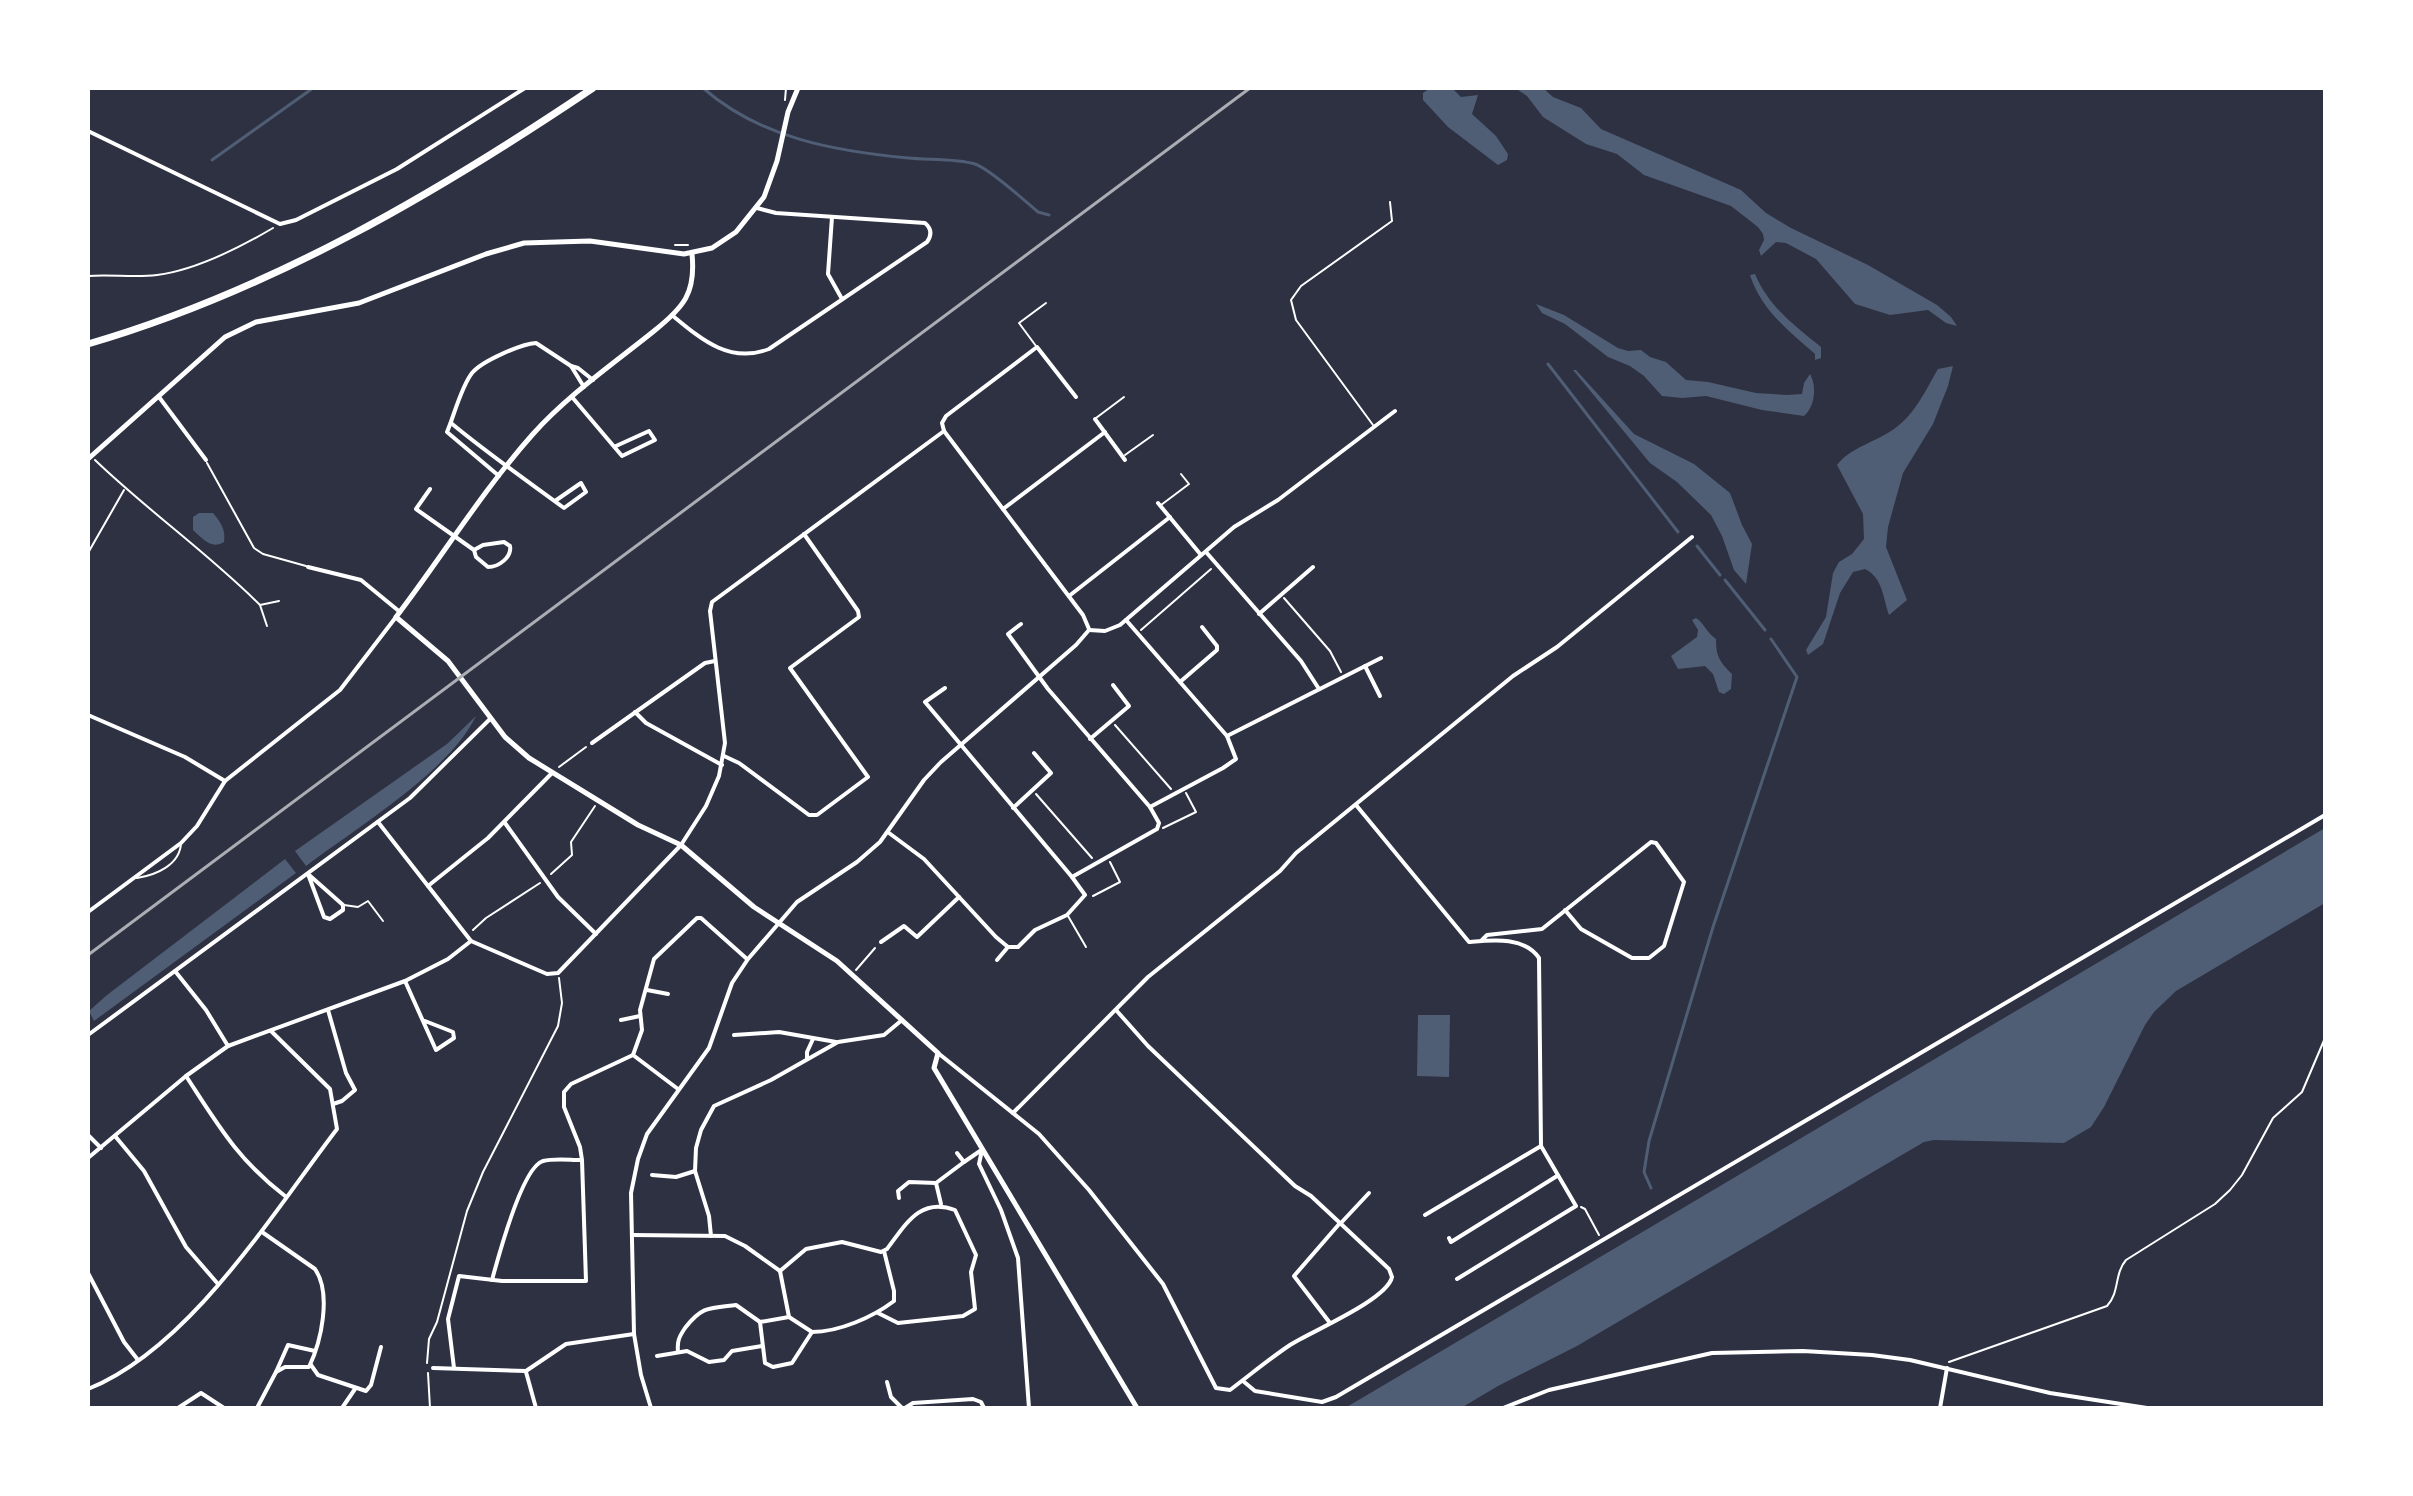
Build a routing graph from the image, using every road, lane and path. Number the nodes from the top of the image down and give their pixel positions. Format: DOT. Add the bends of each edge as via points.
graph roads {
  1 [pos="525,88"];
  2 [pos="585,88"];
  3 [pos="593,88"];
  4 [pos="798,88"];
  5 [pos="533,128"];
  6 [pos="88,131"];
  7 [pos="1390,202"];
  8 [pos="757,208"];
  9 [pos="832,217"];
  10 [pos="280,224"];
  11 [pos="668,244"];
  12 [pos="694,245"];
  13 [pos="692,254"];
  14 [pos="88,276"];
  15 [pos="843,299"];
  16 [pos="1046,303"];
  17 [pos="673,316"];
  18 [pos="88,344"];
  19 [pos="1037,347"];
  20 [pos="571,366"];
  21 [pos="593,380"];
  22 [pos="584,387"];
  23 [pos="159,397"];
  24 [pos="572,397"];
  25 [pos="1076,397"];
  26 [pos="1124,397"];
  27 [pos="1395,411"];
  28 [pos="1095,419"];
  29 [pos="451,423"];
  30 [pos="1374,426"];
  31 [pos="944,431"];
  32 [pos="1105,432"];
  33 [pos="1153,435"];
  34 [pos="616,446"];
  35 [pos="90,458"];
  36 [pos="1124,458"];
  37 [pos="206,460"];
  38 [pos="507,466"];
  39 [pos="1181,474"];
  40 [pos="499,476"];
  41 [pos="125,489"];
  42 [pos="430,489"];
  43 [pos="555,501"];
  44 [pos="1159,504"];
  45 [pos="1003,509"];
  46 [pos="1170,517"];
  47 [pos="804,534"];
  48 [pos="454,537"];
  49 [pos="1692,537"];
  50 [pos="474,550"];
  51 [pos="88,553"];
  52 [pos="1203,554"];
  53 [pos="1216,564"];
  54 [pos="308,567"];
  55 [pos="1313,567"];
  56 [pos="1281,595"];
  57 [pos="1069,596"];
  58 [pos="279,601"];
  59 [pos="260,605"];
  60 [pos="398,614"];
  61 [pos="1259,614"];
  62 [pos="1126,620"];
  63 [pos="1021,624"];
  64 [pos="267,626"];
  65 [pos="1202,627"];
  66 [pos="1089,630"];
  67 [pos="1137,634"];
  68 [pos="1381,658"];
  69 [pos="715,661"];
  70 [pos="1365,666"];
  71 [pos="1039,677"];
  72 [pos="1343,677"];
  73 [pos="1180,682"];
  74 [pos="1113,685"];
  75 [pos="945,688"];
  76 [pos="1319,689"];
  77 [pos="1380,696"];
  78 [pos="635,712"];
  79 [pos="88,715"];
  80 [pos="490,719"];
  81 [pos="1111,721"];
  82 [pos="1227,736"];
  83 [pos="1090,739"];
  84 [pos="592,743"];
  85 [pos="961,747"];
  86 [pos="1034,753"];
  87 [pos="723,756"];
  88 [pos="722,765"];
  89 [pos="552,773"];
  90 [pos="225,781"];
  91 [pos="1184,789"];
  92 [pos="1033,790"];
  93 [pos="1175,794"];
  94 [pos="1356,805"];
  95 [pos="1150,807"];
  96 [pos="1013,808"];
  97 [pos="2325,815"];
  98 [pos="378,822"];
  99 [pos="505,823"];
  100 [pos="1157,829"];
  101 [pos="889,833"];
  102 [pos="181,843"];
  103 [pos="681,845"];
  104 [pos="1107,857"];
  105 [pos="1097,863"];
  106 [pos="308,874"];
  107 [pos="1072,877"];
  108 [pos="132,879"];
  109 [pos="428,886"];
  110 [pos="1093,896"];
  111 [pos="959,897"];
  112 [pos="343,905"];
  113 [pos="1565,910"];
  114 [pos="88,912"];
  115 [pos="1067,915"];
  116 [pos="383,921"];
  117 [pos="777,923"];
  118 [pos="596,934"];
  119 [pos="471,941"];
  120 [pos="1480,941"];
  121 [pos="881,942"];
  122 [pos="1008,947"];
  123 [pos="1086,947"];
  124 [pos="748,959"];
  125 [pos="997,960"];
  126 [pos="175,971"];
  127 [pos="558,973"];
  128 [pos="852,974"];
  129 [pos="405,981"];
  130 [pos="646,990"];
  131 [pos="668,994"];
  132 [pos="328,1010"];
  133 [pos="1115,1010"];
  134 [pos="640,1016"];
  135 [pos="621,1020"];
  136 [pos="902,1020"];
  137 [pos="425,1021"];
  138 [pos="271,1031"];
  139 [pos="88,1035"];
  140 [pos="734,1035"];
  141 [pos="2325,1038"];
  142 [pos="813,1039"];
  143 [pos="838,1042"];
  144 [pos="228,1046"];
  145 [pos="938,1053"];
  146 [pos="633,1055"];
  147 [pos="807,1059"];
  148 [pos="186,1076"];
  149 [pos="678,1089"];
  150 [pos="333,1104"];
  151 [pos="1013,1113"];
  152 [pos="88,1135"];
  153 [pos="115,1136"];
  154 [pos="1541,1146"];
  155 [pos="101,1148"];
  156 [pos="982,1150"];
  157 [pos="957,1153"];
  158 [pos="88,1158"];
  159 [pos="582,1160"];
  160 [pos="964,1162"];
  161 [pos="695,1171"];
  162 [pos="652,1175"];
  163 [pos="1557,1176"];
  164 [pos="936,1183"];
  165 [pos="1369,1193"];
  166 [pos="285,1196"];
  167 [pos="899,1198"];
  168 [pos="941,1205"];
  169 [pos="1576,1206"];
  170 [pos="1425,1215"];
  171 [pos="1340,1223"];
  172 [pos="262,1232"];
  173 [pos="632,1235"];
  174 [pos="711,1236"];
  175 [pos="1449,1238"];
  176 [pos="1601,1239"];
  177 [pos="884,1251"];
  178 [pos="780,1271"];
  179 [pos="88,1273"];
  180 [pos="1457,1279"];
  181 [pos="492,1280"];
  182 [pos="218,1284"];
  183 [pos="878,1313"];
  184 [pos="789,1317"];
  185 [pos="760,1322"];
  186 [pos="1330,1323"];
  187 [pos="812,1332"];
  188 [pos="634,1334"];
  189 [pos="763,1346"];
  190 [pos="381,1347"];
  191 [pos="315,1351"];
  192 [pos="678,1352"];
  193 [pos="657,1356"];
  194 [pos="138,1360"];
  195 [pos="310,1365"];
  196 [pos="1938,1365"];
  197 [pos="433,1368"];
  198 [pos="454,1368"];
  199 [pos="1947,1368"];
  200 [pos="526,1371"];
  201 [pos="276,1372"];
  202 [pos="1243,1381"];
  203 [pos="887,1382"];
  204 [pos="88,1389"];
  205 [pos="355,1389"];
  206 [pos="178,1408"];
  207 [pos="224,1408"];
  208 [pos="257,1408"];
  209 [pos="342,1408"];
  210 [pos="430,1408"];
  211 [pos="536,1408"];
  212 [pos="651,1408"];
  213 [pos="903,1408"];
  214 [pos="984,1408"];
  215 [pos="1029,1408"];
  216 [pos="1137,1408"];
  217 [pos="1503,1408"];
  218 [pos="1940,1408"];
  219 [pos="2147,1408"];
  1 -- 10 [label="street" via="397,169"];
  2 -- 5 [label="main road"];
  3 -- 5 [label="main road"];
  4 -- 8 [label="street" via="770,184"];
  5 -- 18 [label="main road" via="415,201 282,268"];
  6 -- 10 [label="street"];
  7 -- 30 [label="lane" via="1392,221 1301,286 1291,300 1296,320"];
  8 -- 9 [label="street"];
  8 -- 13 [label="street" via="729,239"];
  9 -- 15 [label="street" via="828,274"];
  9 -- 15 [label="street" via="925,223 931,231 927,242"];
  10 -- 14 [label="path" via="173,272"];
  11 -- 12 [label="path"];
  13 -- 17 [label="street" via="690,292"];
  13 -- 23 [label="street" via="590,241 510,246 359,303 241,328"];
  15 -- 17 [label="street" via="758,353 715,347"];
  16 -- 19 [label="lane" via="1019,323"];
  17 -- 21 [label="street"];
  19 -- 25 [label="street"];
  19 -- 31 [label="street" via="946,416"];
  20 -- 21 [label="street"];
  20 -- 22 [label="street"];
  20 -- 29 [label="street" via="536,343 484,363 472,373"];
  21 -- 22 [label="street"];
  22 -- 24 [label="street"];
  23 -- 35 [label="street"];
  23 -- 37 [label="street"];
  24 -- 34 [label="street"];
  24 -- 38 [label="street"];
  26 -- 28 [label="lane"];
  27 -- 30 [label="street"];
  28 -- 32 [label="street"];
  29 -- 38 [label="street"];
  29 -- 40 [label="street" via="447,432"];
  30 -- 52 [label="street"];
  31 -- 45 [label="street"];
  31 -- 47 [label="street"];
  32 -- 36 [label="street"];
  32 -- 45 [label="street"];
  33 -- 36 [label="lane"];
  34 -- 34 [label="street" via="649,431 655,440 622,456"];
  35 -- 41 [label="path"];
  37 -- 54 [label="lane" via="254,548"];
  38 -- 40 [label="street"];
  38 -- 43 [label="street"];
  39 -- 44 [label="lane" via="1189,484"];
  40 -- 48 [label="street"];
  41 -- 51 [label="path"];
  41 -- 59 [label="path"];
  42 -- 48 [label="street" via="416,509"];
  43 -- 43 [label="street" via="581,483 586,492 564,508"];
  44 -- 46 [label="street"];
  45 -- 57 [label="street"];
  46 -- 52 [label="street"];
  46 -- 57 [label="street"];
  47 -- 69 [label="street" via="712,602"];
  47 -- 87 [label="street" via="859,617 790,668 868,777 817,815 809,815"];
  48 -- 50 [label="street"];
  48 -- 60 [label="street"];
  49 -- 94 [label="street"];
  50 -- 50 [label="street" via="488,567 511,552 504,542"];
  52 -- 53 [label="street"];
  52 -- 62 [label="street"];
  53 -- 61 [label="street"];
  53 -- 67 [label="path"];
  54 -- 60 [label="street" via="361,580"];
  55 -- 56 [label="street"];
  56 -- 61 [label="street"];
  56 -- 72 [label="path" via="1330,651"];
  57 -- 66 [label="street"];
  58 -- 59 [label="path"];
  59 -- 64 [label="path"];
  60 -- 80 [label="street" via="448,661"];
  60 -- 90 [label="street" via="340,690"];
  61 -- 76 [label="street"];
  62 -- 66 [label="street" via="1110,629"];
  62 -- 67 [label="street"];
  63 -- 71 [label="street" via="1008,634"];
  65 -- 73 [label="street" via="1217,650"];
  66 -- 71 [label="street"];
  67 -- 73 [label="street"];
  68 -- 70 [label="street"];
  69 -- 78 [label="street"];
  69 -- 87 [label="street"];
  70 -- 72 [label="street"];
  70 -- 77 [label="street"];
  71 -- 83 [label="street"];
  71 -- 85 [label="street"];
  72 -- 76 [label="street"];
  73 -- 82 [label="street"];
  74 -- 81 [label="street" via="1129,706"];
  75 -- 85 [label="street" via="925,702"];
  76 -- 82 [label="street"];
  78 -- 84 [label="street"];
  78 -- 88 [label="street"];
  79 -- 90 [label="street" via="185,757"];
  80 -- 89 [label="street" via="516,747"];
  80 -- 98 [label="street" via="429,781"];
  81 -- 83 [label="street"];
  81 -- 93 [label="path"];
  82 -- 91 [label="street" via="1234,762"];
  83 -- 95 [label="street"];
  84 -- 89 [label="path"];
  85 -- 96 [label="street"];
  85 -- 101 [label="street" via="924,780"];
  86 -- 92 [label="street" via="1051,773"];
  87 -- 88 [label="street"];
  88 -- 103 [label="street" via="706,806"];
  89 -- 99 [label="street"];
  89 -- 103 [label="street"];
  90 -- 102 [label="street"];
  91 -- 93 [label="street"];
  91 -- 100 [label="path" via="1196,812"];
  92 -- 96 [label="street"];
  92 -- 105 [label="path"];
  93 -- 95 [label="street"];
  94 -- 120 [label="street" via="1469,942"];
  94 -- 133 [label="street"];
  95 -- 100 [label="street"];
  96 -- 107 [label="street"];
  97 -- 176 [label="street"];
  98 -- 106 [label="street"];
  98 -- 109 [label="street"];
  99 -- 109 [label="street"];
  99 -- 118 [label="street" via="558,897"];
  100 -- 104 [label="street"];
  101 -- 111 [label="street" via="924,859"];
  101 -- 117 [label="street"];
  102 -- 108 [label="street"];
  102 -- 108 [label="lane" via="181,852 171,863 153,875"];
  103 -- 117 [label="street"];
  103 -- 118 [label="street"];
  104 -- 105 [label="street"];
  104 -- 110 [label="path" via="1120,882"];
  105 -- 107 [label="street"];
  106 -- 112 [label="street"];
  106 -- 112 [label="street" via="324,917 337,915"];
  106 -- 126 [label="street"];
  107 -- 115 [label="street" via="1085,895"];
  108 -- 114 [label="street"];
  109 -- 119 [label="street"];
  111 -- 121 [label="street" via="917,937 904,926"];
  111 -- 122 [label="street"];
  112 -- 116 [label="lane" via="358,907 368,901"];
  113 -- 113 [label="street" via="1653,842 1684,882 1664,946 1649,958 1632,958 1581,929"];
  113 -- 120 [label="street" via="1542,929 1487,935"];
  115 -- 122 [label="street" via="1035,930 1018,947"];
  115 -- 123 [label="lane"];
  117 -- 124 [label="street"];
  117 -- 128 [label="street"];
  118 -- 127 [label="street"];
  119 -- 127 [label="street" via="547,974"];
  119 -- 129 [label="street"];
  120 -- 154 [label="street" via="1514,942 1539,958"];
  121 -- 128 [label="path"];
  122 -- 125 [label="street"];
  124 -- 130 [label="street" via="697,918 654,959"];
  124 -- 149 [label="street" via="732,983 714,1039"];
  126 -- 139 [label="street"];
  126 -- 144 [label="street"];
  127 -- 210 [label="path" via="558,1026 479,1180 429,1339"];
  128 -- 136 [label="street"];
  129 -- 132 [label="street"];
  129 -- 137 [label="street"];
  130 -- 131 [label="street"];
  130 -- 134 [label="street"];
  132 -- 138 [label="street"];
  132 -- 150 [label="street" via="355,1090"];
  133 -- 151 [label="street"];
  133 -- 171 [label="street" via="1295,1186"];
  134 -- 135 [label="street"];
  134 -- 146 [label="street" via="642,1030"];
  136 -- 143 [label="street" via="884,1035"];
  136 -- 145 [label="street"];
  137 -- 137 [label="street" via="453,1032 454,1038 436,1050"];
  138 -- 144 [label="street"];
  138 -- 150 [label="street" via="330,1089"];
  140 -- 142 [label="street" via="779,1032"];
  141 -- 196 [label="path" via="2302,1092 2273,1118 2237,1182 2215,1204 2126,1260 2107,1306"];
  142 -- 143 [label="street"];
  142 -- 147 [label="street"];
  143 -- 147 [label="street"];
  144 -- 148 [label="street"];
  145 -- 151 [label="street"];
  145 -- 156 [label="street" via="934,1068"];
  146 -- 149 [label="street"];
  146 -- 159 [label="street" via="564,1092"];
  147 -- 161 [label="street" via="714,1106 701,1130"];
  148 -- 153 [label="street"];
  148 -- 166 [label="street" via="236,1151"];
  149 -- 173 [label="street" via="652,1124 638,1159 631,1193"];
  150 -- 166 [label="street" via="337,1129"];
  151 -- 202 [label="street" via="1078,1178 1163,1284 1216,1388 1230,1390"];
  152 -- 155 [label="street"];
  153 -- 155 [label="street"];
  153 -- 182 [label="street" via="144,1171 186,1247"];
  154 -- 163 [label="street"];
  154 -- 170 [label="street"];
  155 -- 158 [label="street"];
  156 -- 160 [label="street"];
  156 -- 215 [label="street" via="979,1164 1018,1258"];
  156 -- 216 [label="street"];
  157 -- 160 [label="street"];
  159 -- 181 [label="street" via="542,1161 533,1167"];
  159 -- 181 [label="street" via="586,1281"];
  160 -- 164 [label="street"];
  161 -- 162 [label="street" via="676,1177"];
  161 -- 174 [label="street"];
  163 -- 169 [label="street"];
  163 -- 175 [label="street" via="1451,1242"];
  164 -- 167 [label="street" via="909,1182 898,1191"];
  164 -- 168 [label="street"];
  165 -- 171 [label="street"];
  166 -- 172 [label="street"];
  168 -- 177 [label="street" via="914,1215"];
  168 -- 183 [label="street" via="958,1212 976,1255 971,1313 898,1323"];
  169 -- 176 [label="path" via="1585,1209"];
  169 -- 180 [label="street"];
  171 -- 186 [label="street" via="1294,1276"];
  171 -- 186 [label="street" via="1389,1269 1392,1280 1381,1293"];
  172 -- 182 [label="street"];
  172 -- 191 [label="street" via="320,1277 324,1313"];
  173 -- 174 [label="street"];
  173 -- 188 [label="street"];
  174 -- 178 [label="street" via="733,1238"];
  176 -- 202 [label="street" via="1326,1402 1255,1391"];
  177 -- 178 [label="street" via="846,1242 818,1247 803,1251"];
  177 -- 183 [label="street" via="895,1297"];
  178 -- 184 [label="street"];
  179 -- 194 [label="street"];
  181 -- 198 [label="street" via="456,1278 448,1319"];
  182 -- 194 [label="street"];
  183 -- 187 [label="street"];
  184 -- 185 [label="street"];
  184 -- 187 [label="street"];
  185 -- 189 [label="street"];
  185 -- 192 [label="street" via="736,1305 699,1311 679,1337"];
  186 -- 202 [label="street"];
  187 -- 189 [label="street" via="792,1363 769,1366"];
  188 -- 200 [label="street" via="566,1344"];
  188 -- 212 [label="street"];
  189 -- 192 [label="street" via="732,1351 724,1360 709,1362 690,1351"];
  190 -- 205 [label="street" via="371,1385 366,1391"];
  191 -- 195 [label="street"];
  191 -- 201 [label="street" via="288,1345"];
  192 -- 193 [label="street"];
  194 -- 204 [label="street"];
  195 -- 201 [label="street"];
  195 -- 205 [label="street" via="318,1375"];
  196 -- 199 [label="street"];
  196 -- 217 [label="street" via="1834,1352 1723,1352 1549,1390"];
  197 -- 198 [label="street"];
  198 -- 200 [label="street"];
  199 -- 218 [label="street"];
  199 -- 219 [label="street" via="2050,1393"];
  200 -- 211 [label="street"];
  201 -- 208 [label="street"];
  203 -- 213 [label="street" via="891,1397"];
  205 -- 209 [label="street"];
  206 -- 207 [label="street" via="201,1393"];
  213 -- 214 [label="street" via="973,1399"];
}
